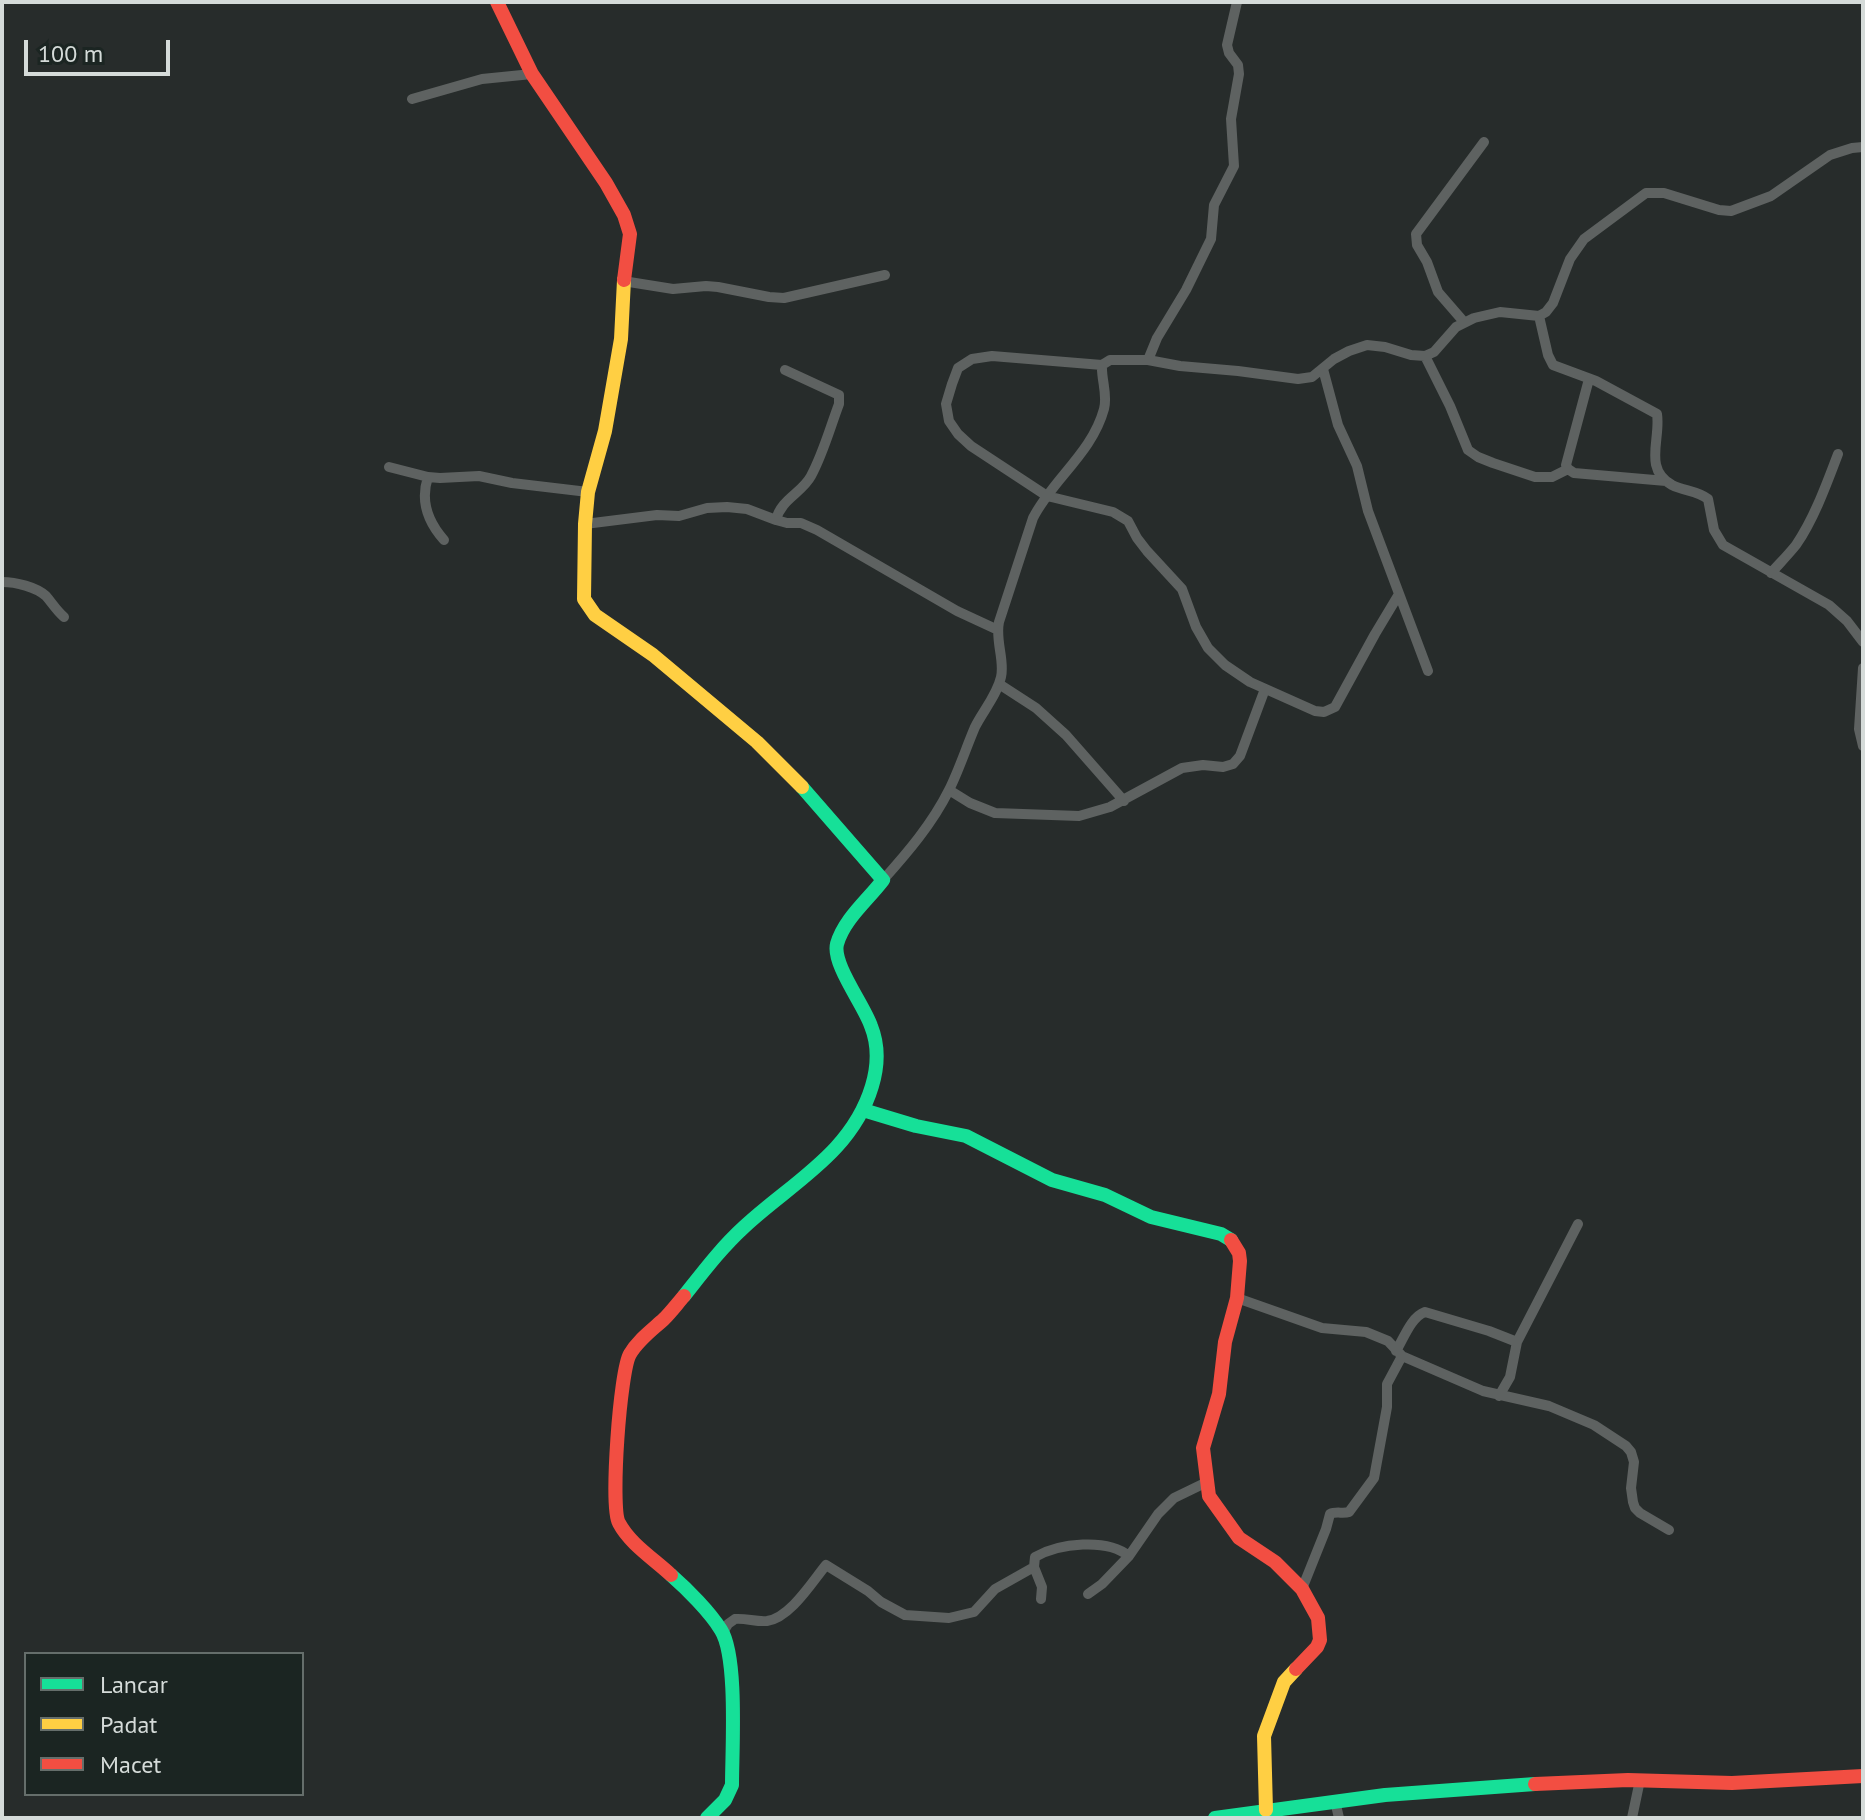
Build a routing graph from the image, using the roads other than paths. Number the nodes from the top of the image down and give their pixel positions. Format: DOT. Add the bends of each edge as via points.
graph roads {
  1 [pos="497,2"];
  2 [pos="1237,2"];
  3 [pos="532,74"];
  4 [pos="412,99"];
  5 [pos="1484,142"];
  6 [pos="1863,147"];
  7 [pos="885,275"];
  8 [pos="623,281"];
  9 [pos="1539,316"];
  10 [pos="1464,322"];
  11 [pos="1425,356"];
  12 [pos="1148,360"];
  13 [pos="1102,365"];
  14 [pos="1323,369"];
  15 [pos="785,370"];
  16 [pos="1589,379"];
  17 [pos="1838,454"];
  18 [pos="389,467"];
  19 [pos="1568,469"];
  20 [pos="428,477"];
  21 [pos="1666,481"];
  22 [pos="588,492"];
  23 [pos="1047,496"];
  24 [pos="776,520"];
  25 [pos="585,524"];
  26 [pos="444,540"];
  27 [pos="1771,573"];
  28 [pos="2,582"];
  29 [pos="1399,594"];
  30 [pos="64,617"];
  31 [pos="998,630"];
  32 [pos="1863,642"];
  33 [pos="1863,668"];
  34 [pos="1428,671"];
  35 [pos="999,684"];
  36 [pos="1265,689"];
  37 [pos="1863,746"];
  38 [pos="949,790"];
  39 [pos="1124,801"];
  40 [pos="883,880"];
  41 [pos="863,1110"];
  42 [pos="1578,1224"];
  43 [pos="1237,1298"];
  44 [pos="1517,1342"];
  45 [pos="1399,1353"];
  46 [pos="1499,1396"];
  47 [pos="1207,1482"];
  48 [pos="1669,1530"];
  49 [pos="1129,1556"];
  50 [pos="1034,1567"];
  51 [pos="1302,1589"];
  52 [pos="1088,1594"];
  53 [pos="1041,1599"];
  54 [pos="723,1632"];
  55 [pos="1863,1776"];
  56 [pos="1640,1780"];
  57 [pos="1335,1801"];
  58 [pos="1266,1810"];
  59 [pos="707,1818"];
  60 [pos="1215,1818"];
  61 [pos="1339,1818"];
  62 [pos="1632,1818"];
  1 -- 3 [label="street"];
  2 -- 12 [label="street" via="1227,45 1239,74 1231,119 1234,166 1214,205 1211,239"];
  3 -- 4 [label="street" via="482,79"];
  3 -- 8 [label="street" via="624,215 630,234"];
  5 -- 10 [label="street" via="1415,239 1438,292"];
  6 -- 9 [label="street" via="1830,155 1771,196 1731,211 1646,193 1584,239 1550,309"];
  7 -- 8 [label="street" via="784,298 718,287 673,289"];
  8 -- 22 [label="street" via="621,339"];
  9 -- 10 [label="street" via="1500,312"];
  9 -- 16 [label="street" via="1553,365"];
  10 -- 11 [label="street"];
  11 -- 14 [label="street" via="1367,345"];
  11 -- 19 [label="street" via="1468,450 1535,477 1552,477"];
  12 -- 13 [label="street" via="1110,360"];
  12 -- 14 [label="street" via="1298,379"];
  13 -- 23 [label="street" via="1105,404 1095,431"];
  13 -- 23 [label="street" via="992,356 958,368 946,404 958,434"];
  14 -- 29 [label="street"];
  15 -- 24 [label="street" via="839,395 839,404 810,477 783,504"];
  16 -- 19 [label="street"];
  16 -- 21 [label="street" via="1657,414 1654,463"];
  17 -- 27 [label="street" via="1796,545"];
  18 -- 20 [label="street"];
  19 -- 21 [label="street"];
  20 -- 22 [label="street" via="479,476"];
  20 -- 26 [label="street" via="427,516"];
  21 -- 27 [label="street" via="1707,498 1723,545"];
  22 -- 25 [label="street"];
  23 -- 31 [label="street" via="1033,518"];
  23 -- 36 [label="street" via="1113,512 1128,521 1182,589 1208,648"];
  24 -- 25 [label="street" via="727,507"];
  24 -- 31 [label="street" via="817,530"];
  25 -- 40 [label="street" via="584,599 590,610 757,742"];
  27 -- 32 [label="street" via="1838,612"];
  28 -- 30 [label="street" via="45,595"];
  29 -- 34 [label="street"];
  29 -- 36 [label="street" via="1335,707 1315,711"];
  31 -- 35 [label="street"];
  33 -- 37 [label="street"];
  35 -- 38 [label="street"];
  35 -- 39 [label="street" via="1066,735"];
  36 -- 39 [label="street" via="1233,764 1182,768"];
  38 -- 39 [label="street" via="995,813 1020,815 1079,816"];
  38 -- 40 [label="street" via="909,852"];
  40 -- 41 [label="street" via="836,948 877,1047 876,1075"];
  41 -- 43 [label="street" via="966,1136 1052,1180 1105,1195 1151,1217 1229,1238 1239,1253"];
  41 -- 54 [label="street" via="818,1165 727,1244 637,1343 624,1365 616,1448 617,1521"];
  42 -- 44 [label="street"];
  43 -- 45 [label="street" via="1322,1328 1366,1332 1388,1341"];
  43 -- 47 [label="street" via="1219,1394 1204,1441"];
  44 -- 45 [label="street" via="1425,1312 1414,1319"];
  44 -- 46 [label="street" via="1510,1377"];
  45 -- 46 [label="street"];
  45 -- 51 [label="street" via="1387,1384 1374,1478 1349,1512 1330,1514"];
  46 -- 48 [label="street" via="1577,1417 1626,1446 1633,1457 1635,1508"];
  47 -- 49 [label="street" via="1174,1498"];
  47 -- 51 [label="street" via="1213,1503 1239,1538"];
  49 -- 50 [label="street" via="1120,1549 1081,1544 1045,1551 1035,1557"];
  49 -- 52 [label="street"];
  50 -- 53 [label="street"];
  50 -- 54 [label="street" via="995,1589 974,1612 949,1618 905,1615 826,1565 779,1618 735,1619"];
  51 -- 58 [label="street" via="1318,1618 1320,1640 1284,1682 1264,1736"];
  54 -- 59 [label="street" via="731,1662 732,1785 723,1805"];
  55 -- 56 [label="street" via="1732,1783"];
  56 -- 57 [label="street" via="1502,1785"];
  56 -- 62 [label="street"];
  57 -- 58 [label="street"];
  57 -- 61 [label="street"];
  58 -- 60 [label="street"];
}
